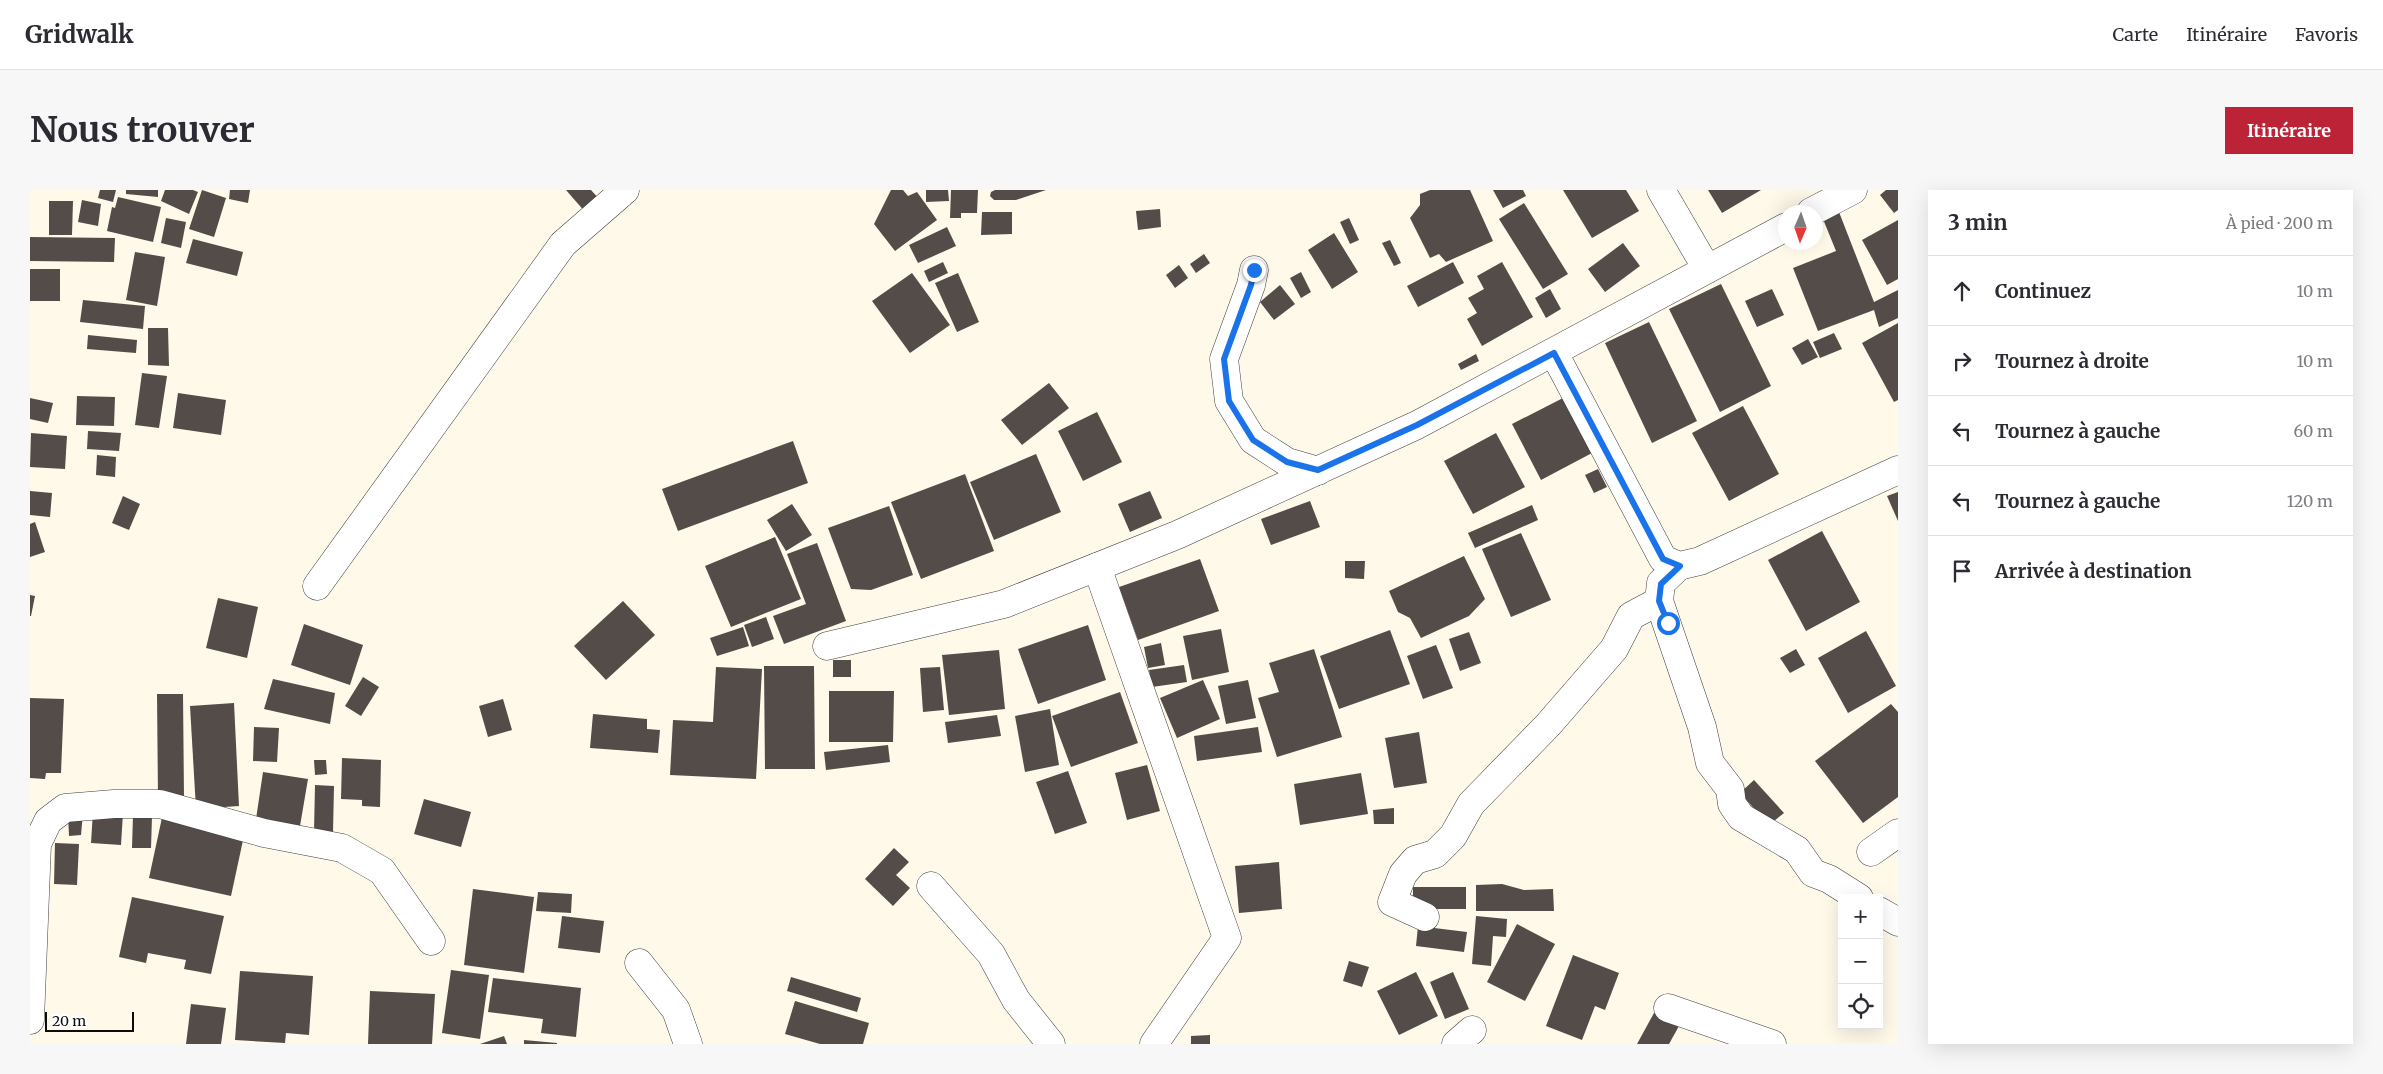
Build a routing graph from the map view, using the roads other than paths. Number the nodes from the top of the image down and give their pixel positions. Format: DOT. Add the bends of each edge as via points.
graph roads {
  1 [pos="625,190"];
  2 [pos="1661,190"];
  3 [pos="1852,190"];
  4 [pos="1823,206"];
  5 [pos="1778,231"];
  6 [pos="1254,270"];
  7 [pos="1707,270"];
  8 [pos="1554,353"];
  9 [pos="1318,470"];
  10 [pos="1898,470"];
  11 [pos="1680,566"];
  12 [pos="1097,567"];
  13 [pos="317,586"];
  14 [pos="1659,601"];
  15 [pos="827,646"];
  16 [pos="1898,833"];
  17 [pos="1871,852"];
  18 [pos="931,886"];
  19 [pos="1852,894"];
  20 [pos="1883,913"];
  21 [pos="1426,917"];
  22 [pos="1898,922"];
  23 [pos="32,926"];
  24 [pos="431,942"];
  25 [pos="639,963"];
  26 [pos="1668,1008"];
  27 [pos="30,1020"];
  28 [pos="688,1044"];
  29 [pos="1051,1044"];
  30 [pos="1154,1044"];
  31 [pos="1772,1044"];
  1 -- 13 [label="street" via="563,244"];
  2 -- 7 [label="street"];
  3 -- 4 [label="street"];
  5 -- 7 [label="street"];
  6 -- 9 [label="street" via="1224,359 1229,401 1253,440 1287,462"];
  7 -- 8 [label="street"];
  8 -- 9 [label="street" via="1417,425"];
  8 -- 11 [label="street" via="1663,559"];
  9 -- 12 [label="street" via="1178,535"];
  10 -- 11 [label="street" via="1700,561"];
  11 -- 14 [label="street" via="1661,584"];
  12 -- 15 [label="street" via="1004,604"];
  12 -- 30 [label="street" via="1226,938"];
  14 -- 19 [label="street" via="1702,727 1710,763 1730,789 1732,804 1741,817 1797,850 1813,873"];
  14 -- 21 [label="street" via="1631,616 1614,650 1548,725 1471,804 1453,836 1436,854 1415,860 1403,874 1392,902"];
  16 -- 17 [label="street"];
  18 -- 29 [label="street" via="991,954 1016,1000"];
  20 -- 22 [label="street"];
  23 -- 24 [label="street" via="37,844 48,821 65,808 160,804 264,833 342,848 382,871"];
  23 -- 27 [label="street"];
  25 -- 28 [label="street" via="676,1010"];
  26 -- 31 [label="street"];
}
